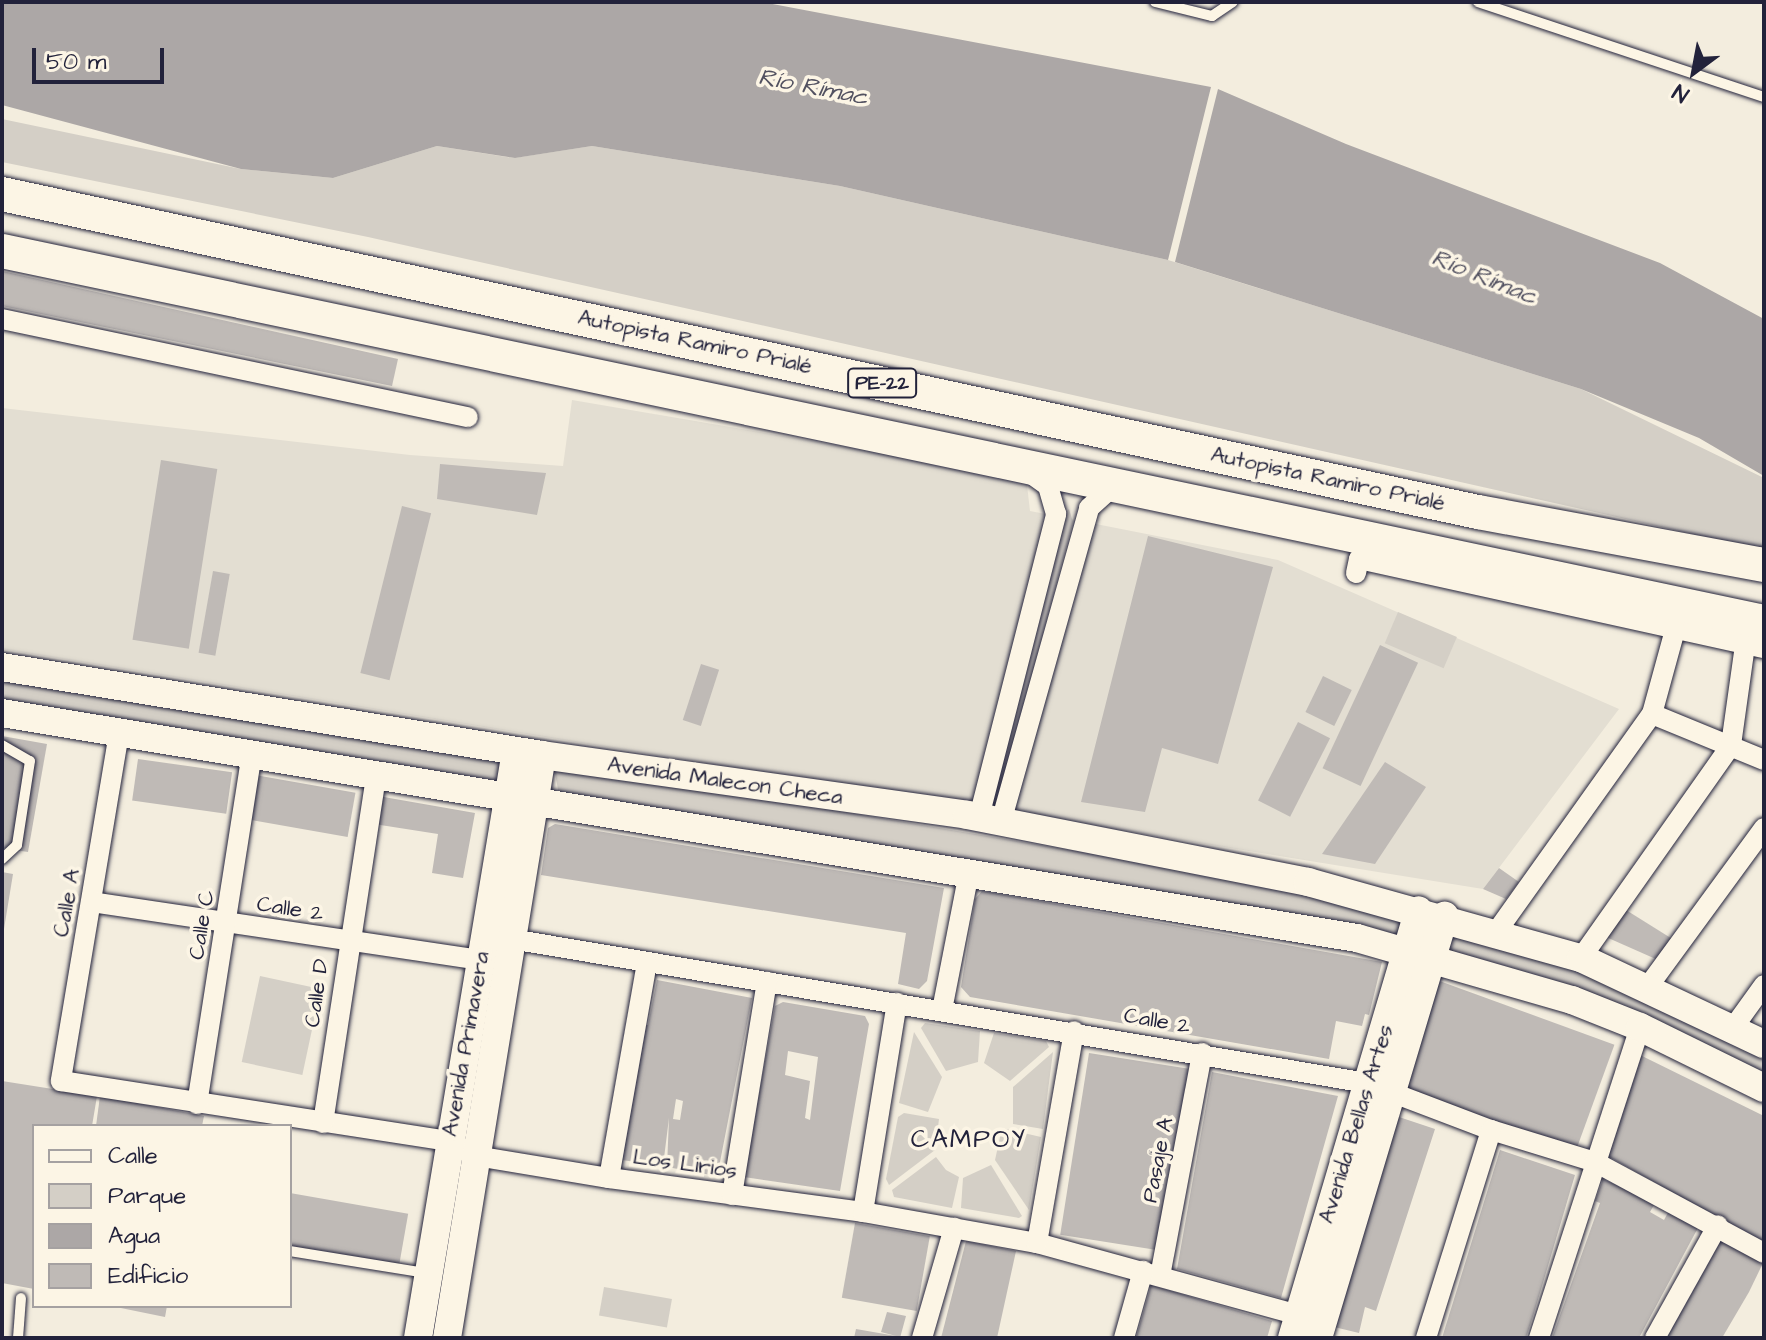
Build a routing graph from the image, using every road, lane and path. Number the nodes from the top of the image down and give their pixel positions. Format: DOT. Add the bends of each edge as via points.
graph roads {
  1 [pos="1155,2"];
  2 [pos="1233,2"];
  3 [pos="1478,2"];
  4 [pos="1764,97"];
  5 [pos="2,194"];
  6 [pos="2,251"];
  7 [pos="2,319"];
  8 [pos="468,417"];
  9 [pos="1012,463"];
  10 [pos="1118,483"];
  11 [pos="1764,565"];
  12 [pos="1356,573"];
  13 [pos="1675,630"];
  14 [pos="1758,638"];
  15 [pos="2,667"];
  16 [pos="2,713"];
  17 [pos="1652,714"];
  18 [pos="119,733"];
  19 [pos="2,745"];
  20 [pos="1731,745"];
  21 [pos="529,753"];
  22 [pos="252,754"];
  23 [pos="1764,760"];
  24 [pos="376,776"];
  25 [pos="522,798"];
  26 [pos="990,819"];
  27 [pos="1764,828"];
  28 [pos="2,859"];
  29 [pos="969,872"];
  30 [pos="92,902"];
  31 [pos="1432,913"];
  32 [pos="226,923"];
  33 [pos="1497,931"];
  34 [pos="511,939"];
  35 [pos="348,943"];
  36 [pos="1422,953"];
  37 [pos="1581,958"];
  38 [pos="480,960"];
  39 [pos="647,963"];
  40 [pos="767,982"];
  41 [pos="1764,985"];
  42 [pos="1647,988"];
  43 [pos="897,1003"];
  44 [pos="942,1010"];
  45 [pos="1640,1027"];
  46 [pos="1733,1028"];
  47 [pos="1074,1031"];
  48 [pos="1764,1044"];
  49 [pos="1202,1053"];
  50 [pos="61,1081"];
  51 [pos="1764,1088"];
  52 [pos="1378,1089"];
  53 [pos="197,1104"];
  54 [pos="323,1123"];
  55 [pos="1491,1130"];
  56 [pos="449,1141"];
  57 [pos="476,1156"];
  58 [pos="1595,1162"];
  59 [pos="609,1178"];
  60 [pos="732,1195"];
  61 [pos="863,1212"];
  62 [pos="1718,1225"];
  63 [pos="954,1228"];
  64 [pos="1037,1243"];
  65 [pos="292,1251"];
  66 [pos="1764,1253"];
  67 [pos="428,1274"];
  68 [pos="1152,1274"];
  69 [pos="21,1298"];
  70 [pos="1312,1333"];
  71 [pos="18,1338"];
  72 [pos="418,1338"];
  73 [pos="447,1338"];
  74 [pos="922,1338"];
  75 [pos="1124,1338"];
  76 [pos="1426,1338"];
  77 [pos="1539,1338"];
  78 [pos="1655,1338"];
  1 -- 2 [label="lane" via="1212,16"];
  3 -- 4 [label="lane"];
  5 -- 11 [label="highway, Autopista Ramiro Prialé / PE-22" via="1478,512"];
  6 -- 9 [label="highway, PE-22"];
  7 -- 8 [label="street"];
  9 -- 10 [label="highway, PE-22"];
  9 -- 26 [label="street" via="1048,486 1056,514"];
  10 -- 14 [label="highway, PE-22"];
  10 -- 26 [label="street" via="1089,508"];
  12 -- 13 [label="street" via="1359,559"];
  13 -- 14 [label="street"];
  13 -- 17 [label="street"];
  14 -- 20 [label="street"];
  15 -- 21 [label="main road, Avenida Malecon Checa"];
  16 -- 18 [label="main road"];
  17 -- 20 [label="street"];
  17 -- 33 [label="street"];
  18 -- 22 [label="main road"];
  18 -- 30 [label="street, Calle A"];
  19 -- 28 [label="lane" via="30,761 17,845"];
  20 -- 23 [label="street"];
  20 -- 37 [label="street"];
  21 -- 25 [label="main road, Avenida Primavera"];
  21 -- 26 [label="main road, Avenida Malecon Checa"];
  22 -- 24 [label="main road"];
  22 -- 32 [label="street, Calle C"];
  24 -- 25 [label="main road"];
  24 -- 35 [label="street, Calle D"];
  25 -- 29 [label="main road"];
  25 -- 34 [label="main road, Avenida Primavera"];
  25 -- 38 [label="main road, Avenida Primavera"];
  26 -- 31 [label="main road, Avenida Malecon Checa"];
  27 -- 42 [label="street"];
  29 -- 36 [label="main road"];
  29 -- 44 [label="street"];
  30 -- 32 [label="street, Calle 2"];
  30 -- 50 [label="street, Calle A"];
  31 -- 33 [label="main road, Avenida Malecon Checa"];
  31 -- 36 [label="main road, Avenida Bellas Artes"];
  32 -- 35 [label="street, Calle 2"];
  32 -- 53 [label="street, Calle C"];
  33 -- 37 [label="main road, Avenida Malecon Checa"];
  34 -- 39 [label="street, Calle 2"];
  34 -- 57 [label="main road, Avenida Primavera"];
  35 -- 38 [label="street, Calle 2"];
  35 -- 54 [label="street, Calle D"];
  36 -- 45 [label="main road"];
  36 -- 52 [label="main road, Avenida Bellas Artes"];
  37 -- 42 [label="main road, Avenida Malecon Checa"];
  38 -- 56 [label="main road, Avenida Primavera"];
  39 -- 40 [label="street, Calle 2"];
  39 -- 59 [label="street"];
  40 -- 43 [label="street, Calle 2"];
  40 -- 60 [label="street"];
  41 -- 46 [label="street"];
  42 -- 46 [label="main road, Avenida Malecon Checa"];
  43 -- 44 [label="street, Calle 2"];
  43 -- 61 [label="street"];
  44 -- 47 [label="street, Calle 2"];
  45 -- 51 [label="main road"];
  45 -- 58 [label="street"];
  46 -- 48 [label="main road, Avenida Malecon Checa"];
  47 -- 49 [label="street, Calle 2"];
  47 -- 64 [label="street"];
  49 -- 52 [label="street, Calle 2"];
  49 -- 68 [label="street, Pasaje A"];
  50 -- 53 [label="street, Los Lirios"];
  52 -- 55 [label="street, Calle 2"];
  52 -- 70 [label="main road, Avenida Bellas Artes"];
  53 -- 54 [label="street, Los Lirios"];
  54 -- 56 [label="street, Los Lirios"];
  55 -- 58 [label="street, Calle 2"];
  55 -- 76 [label="street"];
  56 -- 57 [label="street, Los Lirios"];
  56 -- 67 [label="main road, Avenida Primavera"];
  57 -- 59 [label="street, Los Lirios"];
  57 -- 73 [label="main road, Avenida Primavera"];
  58 -- 62 [label="street, Calle 2"];
  58 -- 77 [label="street"];
  59 -- 60 [label="street, Los Lirios"];
  60 -- 61 [label="street, Los Lirios"];
  61 -- 63 [label="street, Los Lirios"];
  62 -- 66 [label="street, Calle 2"];
  62 -- 78 [label="street"];
  63 -- 64 [label="street, Los Lirios"];
  63 -- 74 [label="street"];
  64 -- 68 [label="street, Los Lirios"];
  65 -- 67 [label="lane"];
  67 -- 72 [label="main road, Avenida Primavera"];
  68 -- 70 [label="street, Los Lirios"];
  68 -- 75 [label="street, Pasaje A"];
  69 -- 71 [label="lane"];
}
